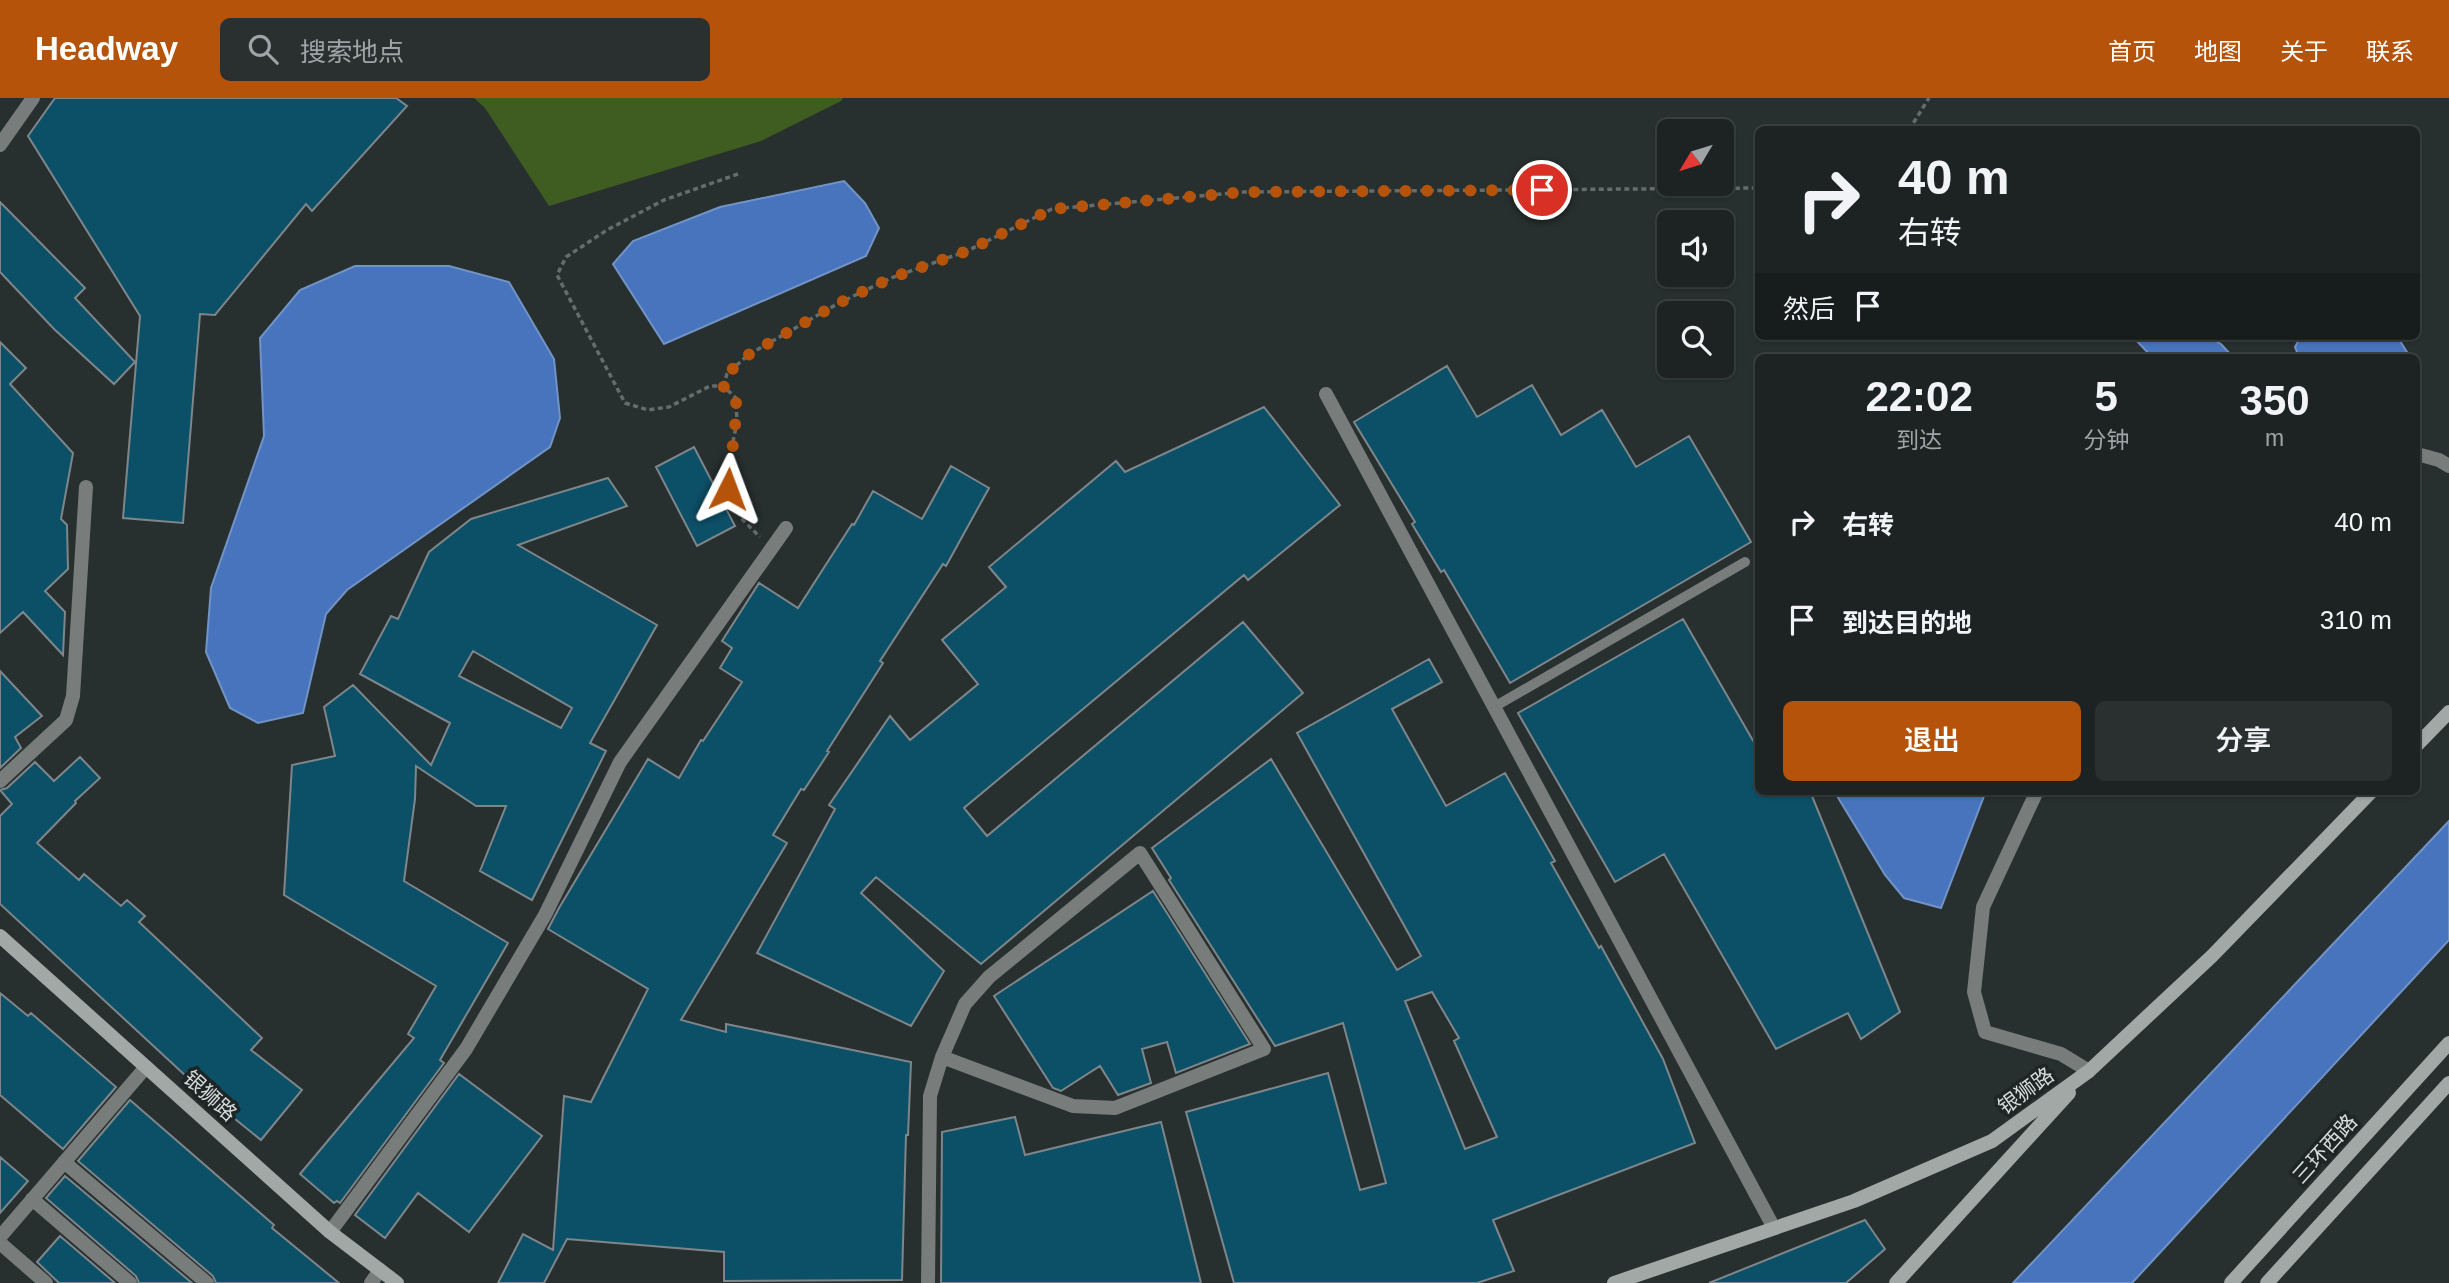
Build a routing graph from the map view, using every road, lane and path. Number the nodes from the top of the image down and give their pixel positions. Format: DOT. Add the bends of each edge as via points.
graph roads {
  1 [pos="33,98"];
  2 [pos="1928,98"];
  3 [pos="1911,126"];
  4 [pos="0,145"];
  5 [pos="738,174"];
  6 [pos="1755,188"];
  7 [pos="723,386"];
  8 [pos="1326,394"];
  9 [pos="2420,455"];
  10 [pos="2449,466"];
  11 [pos="86,487"];
  12 [pos="786,528"];
  13 [pos="771,549"];
  14 [pos="1745,562"];
  15 [pos="1494,707"];
  16 [pos="2449,712"];
  17 [pos="2420,742"];
  18 [pos="0,781"];
  19 [pos="2035,795"];
  20 [pos="2368,795"];
  21 [pos="0,936"];
  22 [pos="2449,1043"];
  23 [pos="942,1057"];
  24 [pos="146,1067"];
  25 [pos="2089,1071"];
  26 [pos="2449,1083"];
  27 [pos="64,1163"];
  28 [pos="32,1199"];
  29 [pos="1774,1228"];
  30 [pos="330,1232"];
  31 [pos="0,1237"];
  32 [pos="0,1243"];
  33 [pos="380,1270"];
  34 [pos="46,1283"];
  35 [pos="130,1283"];
  36 [pos="207,1283"];
  37 [pos="370,1283"];
  38 [pos="397,1283"];
  39 [pos="928,1283"];
  40 [pos="1614,1283"];
  41 [pos="1896,1283"];
  42 [pos="2231,1283"];
  43 [pos="2267,1283"];
  1 -- 4 [label="street"];
  2 -- 3 [label="path"];
  5 -- 7 [label="path" via="664,200 607,230 566,257 556,275 625,403 648,410 669,407 710,386"];
  6 -- 7 [label="path" via="1244,192 1052,209 967,251 891,278 839,303 748,355 727,374"];
  7 -- 13 [label="path" via="736,398 728,489 741,518"];
  8 -- 15 [label="street"];
  9 -- 10 [label="street"];
  11 -- 18 [label="street" via="74,696 66,719"];
  12 -- 13 [label="street"];
  13 -- 30 [label="street" via="620,762 545,915 466,1049"];
  14 -- 15 [label="lane"];
  15 -- 29 [label="street"];
  16 -- 17 [label="main road"];
  19 -- 25 [label="street" via="1983,907 1974,992 1985,1032 2061,1054"];
  20 -- 25 [label="main road, 银狮路" via="2211,956"];
  21 -- 24 [label="main road, 银狮路"];
  22 -- 42 [label="main road, 三环西路"];
  23 -- 23 [label="street" via="965,1004 989,977 1140,853 1264,1049 1115,1108 1073,1107"];
  23 -- 39 [label="street" via="930,1096"];
  24 -- 27 [label="street"];
  24 -- 30 [label="main road, 银狮路"];
  25 -- 29 [label="main road, 银狮路" via="1992,1141 1854,1200"];
  25 -- 41 [label="main road"];
  26 -- 43 [label="main road"];
  27 -- 28 [label="street"];
  27 -- 36 [label="street"];
  28 -- 31 [label="street"];
  28 -- 35 [label="street"];
  29 -- 40 [label="main road, 银狮路"];
  30 -- 33 [label="main road, 银狮路"];
  32 -- 34 [label="street"];
  33 -- 37 [label="street"];
  33 -- 38 [label="main road, 银狮路"];
}
